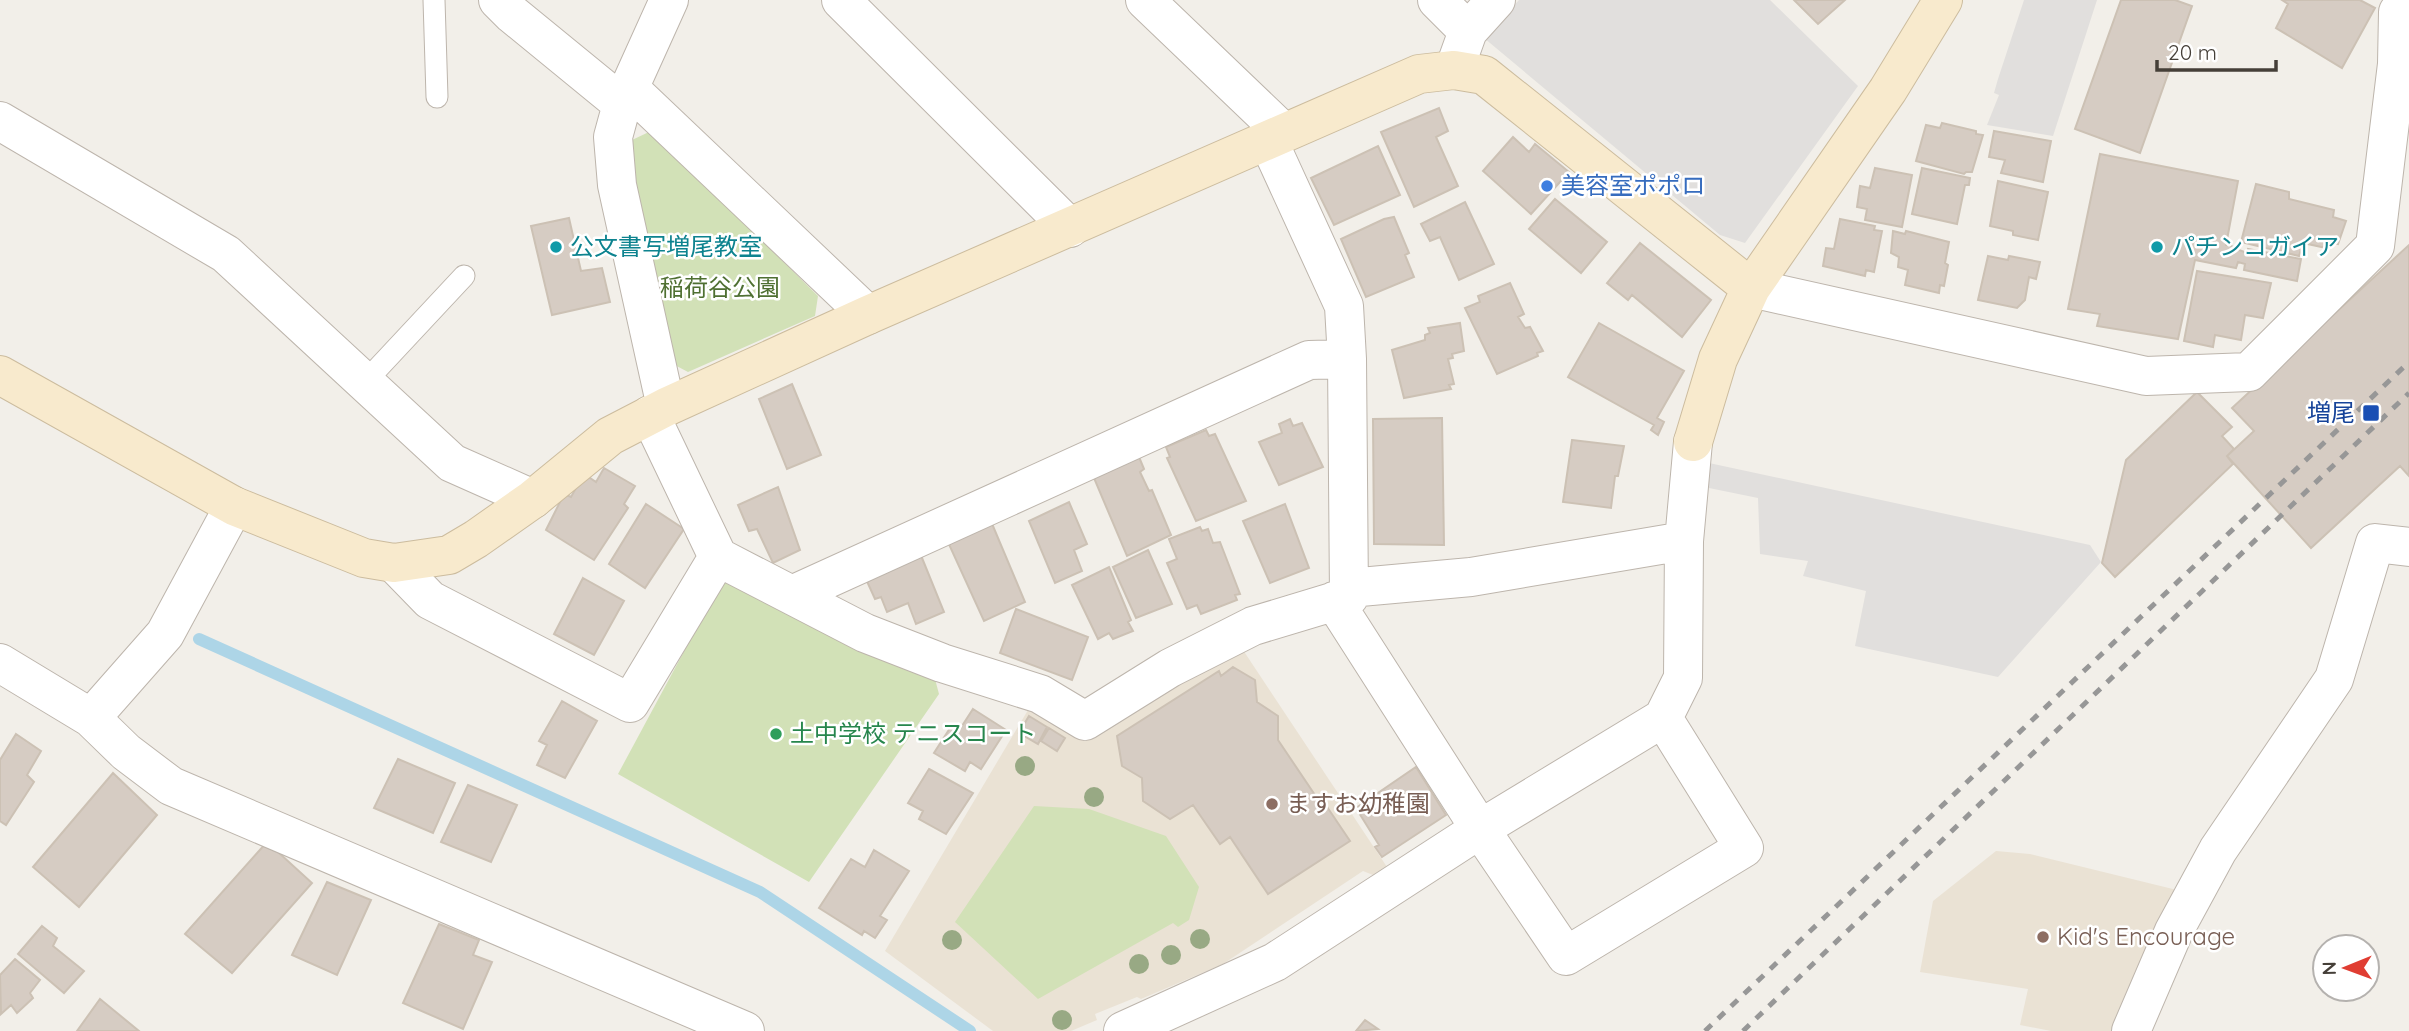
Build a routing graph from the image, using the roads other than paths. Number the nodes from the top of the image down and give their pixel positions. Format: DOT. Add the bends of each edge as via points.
graph roads {
  1 [pos="434,0"];
  2 [pos="498,0"];
  3 [pos="669,0"];
  4 [pos="841,0"];
  5 [pos="1145,0"];
  6 [pos="1437,0"];
  7 [pos="1496,0"];
  8 [pos="1942,0"];
  9 [pos="2401,10"];
  10 [pos="1468,31"];
  11 [pos="1454,70"];
  12 [pos="625,96"];
  13 [pos="437,97"];
  14 [pos="0,121"];
  15 [pos="1275,135"];
  16 [pos="1070,228"];
  17 [pos="464,275"];
  18 [pos="1751,288"];
  19 [pos="868,315"];
  20 [pos="1347,359"];
  21 [pos="0,375"];
  22 [pos="365,382"];
  23 [pos="658,411"];
  24 [pos="533,499"];
  25 [pos="234,506"];
  26 [pos="1684,541"];
  27 [pos="2409,547"];
  28 [pos="718,557"];
  29 [pos="394,563"];
  30 [pos="792,595"];
  31 [pos="1342,595"];
  32 [pos="0,663"];
  33 [pos="91,718"];
  34 [pos="1663,718"];
  35 [pos="1480,829"];
  36 [pos="745,1031"];
  37 [pos="1123,1031"];
  38 [pos="2131,1031"];
  1 -- 13 [label="lane"];
  2 -- 12 [label="street"];
  3 -- 12 [label="street"];
  4 -- 16 [label="street"];
  5 -- 15 [label="street"];
  6 -- 10 [label="street"];
  7 -- 10 [label="street"];
  8 -- 18 [label="street" via="1888,90"];
  9 -- 18 [label="street" via="2375,247 2249,372 2146,376"];
  10 -- 11 [label="street"];
  11 -- 15 [label="street" via="1419,74"];
  11 -- 18 [label="street" via="1484,75"];
  12 -- 19 [label="street"];
  12 -- 23 [label="street" via="613,137 617,185"];
  14 -- 22 [label="street" via="226,254"];
  15 -- 16 [label="street"];
  15 -- 20 [label="street" via="1344,306"];
  16 -- 19 [label="street"];
  17 -- 22 [label="lane"];
  18 -- 26 [label="street" via="1717,359 1693,442"];
  19 -- 23 [label="street"];
  20 -- 30 [label="street" via="1309,360"];
  20 -- 31 [label="street"];
  21 -- 25 [label="street"];
  22 -- 24 [label="street" via="452,463"];
  23 -- 24 [label="street" via="610,436"];
  23 -- 28 [label="street"];
  24 -- 29 [label="street" via="449,555"];
  25 -- 29 [label="street" via="364,558"];
  25 -- 33 [label="street" via="166,634"];
  26 -- 31 [label="street"];
  26 -- 34 [label="street" via="1683,678"];
  27 -- 38 [label="street" via="2375,542 2334,679 2218,850 2174,931"];
  28 -- 29 [label="street" via="630,703 430,600"];
  28 -- 30 [label="street"];
  30 -- 31 [label="street" via="865,633 1040,694 1085,721 1170,668 1253,626"];
  31 -- 35 [label="street"];
  32 -- 33 [label="street"];
  33 -- 36 [label="street" via="126,752 172,786"];
  34 -- 35 [label="street"];
  34 -- 35 [label="street" via="1744,848 1578,949 1566,956"];
  35 -- 37 [label="street" via="1275,962"];
}
